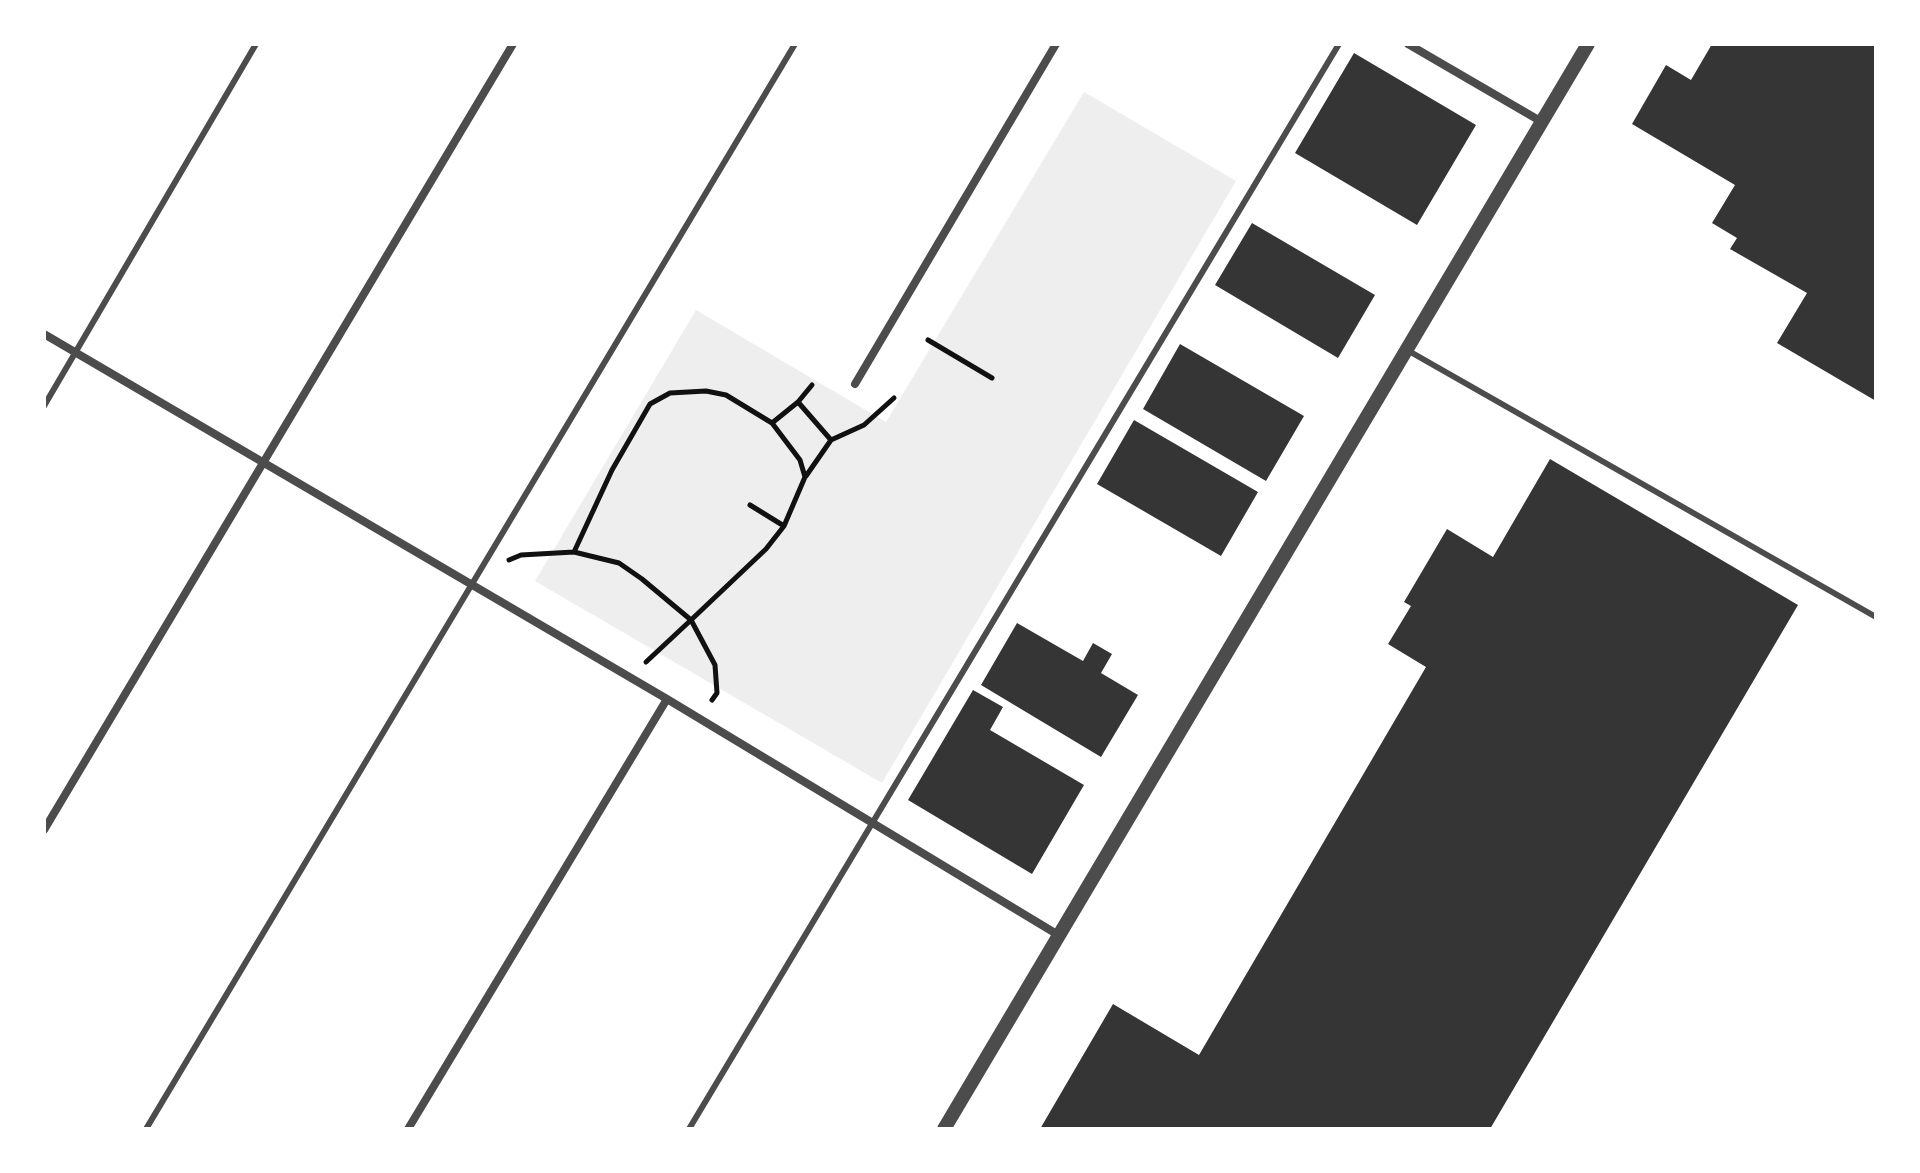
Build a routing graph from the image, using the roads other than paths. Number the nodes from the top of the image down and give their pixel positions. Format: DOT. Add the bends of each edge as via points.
graph roads {
  1 [pos="256,44"];
  2 [pos="513,44"];
  3 [pos="795,44"];
  4 [pos="1056,44"];
  5 [pos="1339,44"];
  6 [pos="1408,44"];
  7 [pos="1588,44"];
  8 [pos="1542,122"];
  9 [pos="44,334"];
  10 [pos="1407,350"];
  11 [pos="76,353"];
  12 [pos="855,384"];
  13 [pos="44,406"];
  14 [pos="264,464"];
  15 [pos="469,586"];
  16 [pos="1876,617"];
  17 [pos="667,699"];
  18 [pos="872,822"];
  19 [pos="44,830"];
  20 [pos="1060,936"];
  21 [pos="146,1129"];
  22 [pos="408,1129"];
  23 [pos="689,1129"];
  24 [pos="944,1129"];
  1 -- 11 [label="lane"];
  2 -- 14 [label="street"];
  3 -- 15 [label="lane"];
  4 -- 12 [label="street"];
  5 -- 18 [label="lane"];
  6 -- 8 [label="street"];
  7 -- 8 [label="street"];
  8 -- 10 [label="street"];
  9 -- 11 [label="street"];
  10 -- 16 [label="lane"];
  10 -- 20 [label="street"];
  11 -- 13 [label="lane"];
  11 -- 14 [label="street"];
  14 -- 15 [label="street"];
  14 -- 19 [label="street"];
  15 -- 17 [label="street"];
  15 -- 21 [label="lane"];
  17 -- 18 [label="street"];
  17 -- 22 [label="street"];
  18 -- 20 [label="street"];
  18 -- 23 [label="lane"];
  20 -- 24 [label="street"];
}
